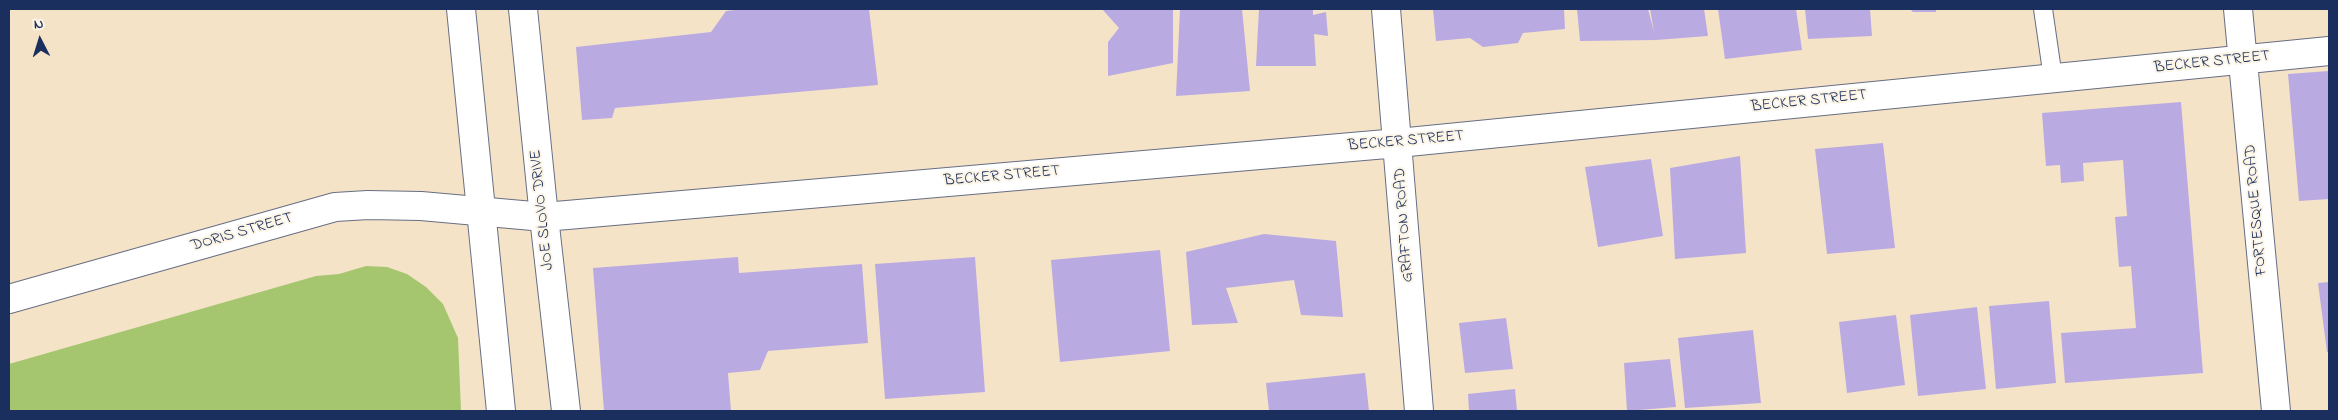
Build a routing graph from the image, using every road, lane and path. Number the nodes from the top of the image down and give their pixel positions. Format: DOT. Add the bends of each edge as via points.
graph roads {
  1 [pos="461,9"];
  2 [pos="523,9"];
  3 [pos="1386,9"];
  4 [pos="2043,9"];
  5 [pos="2238,9"];
  6 [pos="2329,51"];
  7 [pos="2244,60"];
  8 [pos="2053,78"];
  9 [pos="1398,143"];
  10 [pos="482,211"];
  11 [pos="544,217"];
  12 [pos="9,297"];
  13 [pos="501,411"];
  14 [pos="566,411"];
  15 [pos="1419,411"];
  16 [pos="2276,411"];
  1 -- 10 [label="street"];
  2 -- 11 [label="street, JOE SLOVO DRIVE"];
  3 -- 9 [label="street, GRAFTON ROAD"];
  4 -- 8 [label="lane"];
  5 -- 7 [label="street, FORTESQUE ROAD"];
  6 -- 7 [label="street, BECKER STREET"];
  7 -- 8 [label="street, BECKER STREET"];
  7 -- 16 [label="street, FORTESQUE ROAD"];
  8 -- 9 [label="street, BECKER STREET"];
  9 -- 11 [label="street, BECKER STREET"];
  9 -- 15 [label="street, GRAFTON ROAD"];
  10 -- 11 [label="street, BECKER STREET"];
  10 -- 12 [label="street, DORIS STREET" via="386,205 335,208"];
  10 -- 13 [label="street"];
  11 -- 14 [label="street, JOE SLOVO DRIVE"];
}
